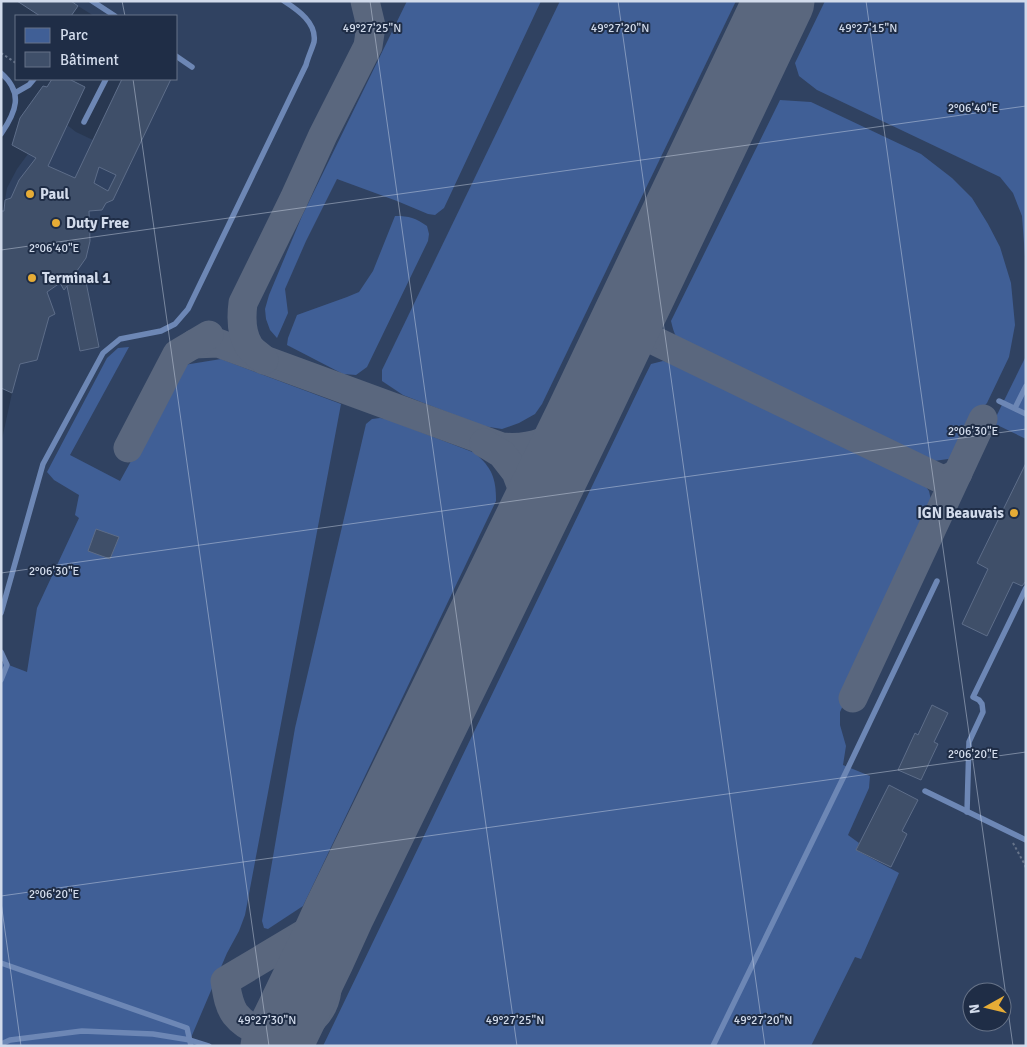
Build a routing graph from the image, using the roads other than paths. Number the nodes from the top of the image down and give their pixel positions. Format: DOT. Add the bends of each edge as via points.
graph roads {
  1 [pos="92,1"];
  2 [pos="284,1"];
  3 [pos="113,15"];
  4 [pos="178,57"];
  5 [pos="192,67"];
  6 [pos="1,73"];
  7 [pos="33,80"];
  8 [pos="105,80"];
  9 [pos="15,93"];
  10 [pos="84,122"];
  11 [pos="1,134"];
  12 [pos="1026,386"];
  13 [pos="998,401"];
  14 [pos="1015,408"];
  15 [pos="1026,414"];
  16 [pos="937,581"];
  17 [pos="1026,588"];
  18 [pos="1,613"];
  19 [pos="1,652"];
  20 [pos="1,680"];
  21 [pos="924,791"];
  22 [pos="967,812"];
  23 [pos="1026,840"];
  24 [pos="1,963"];
  25 [pos="191,1043"];
  26 [pos="1,1044"];
  27 [pos="209,1046"];
  28 [pos="713,1046"];
  1 -- 3 [label="lane"];
  2 -- 18 [label="lane" via="297,10 313,30 314,41 306,65 188,309 175,324 161,331 120,339 104,353 43,464"];
  4 -- 5 [label="lane"];
  6 -- 9 [label="lane"];
  7 -- 9 [label="lane"];
  8 -- 10 [label="lane"];
  9 -- 11 [label="lane" via="12,118"];
  12 -- 14 [label="lane"];
  13 -- 14 [label="lane"];
  14 -- 15 [label="lane"];
  16 -- 28 [label="lane"];
  17 -- 22 [label="lane" via="973,697 982,704 983,712 968,742"];
  19 -- 20 [label="lane" via="6,665"];
  21 -- 22 [label="lane"];
  22 -- 23 [label="lane"];
  24 -- 25 [label="lane" via="187,1028"];
  25 -- 26 [label="lane" via="153,1034 82,1031 10,1040"];
  25 -- 27 [label="lane"];
}
